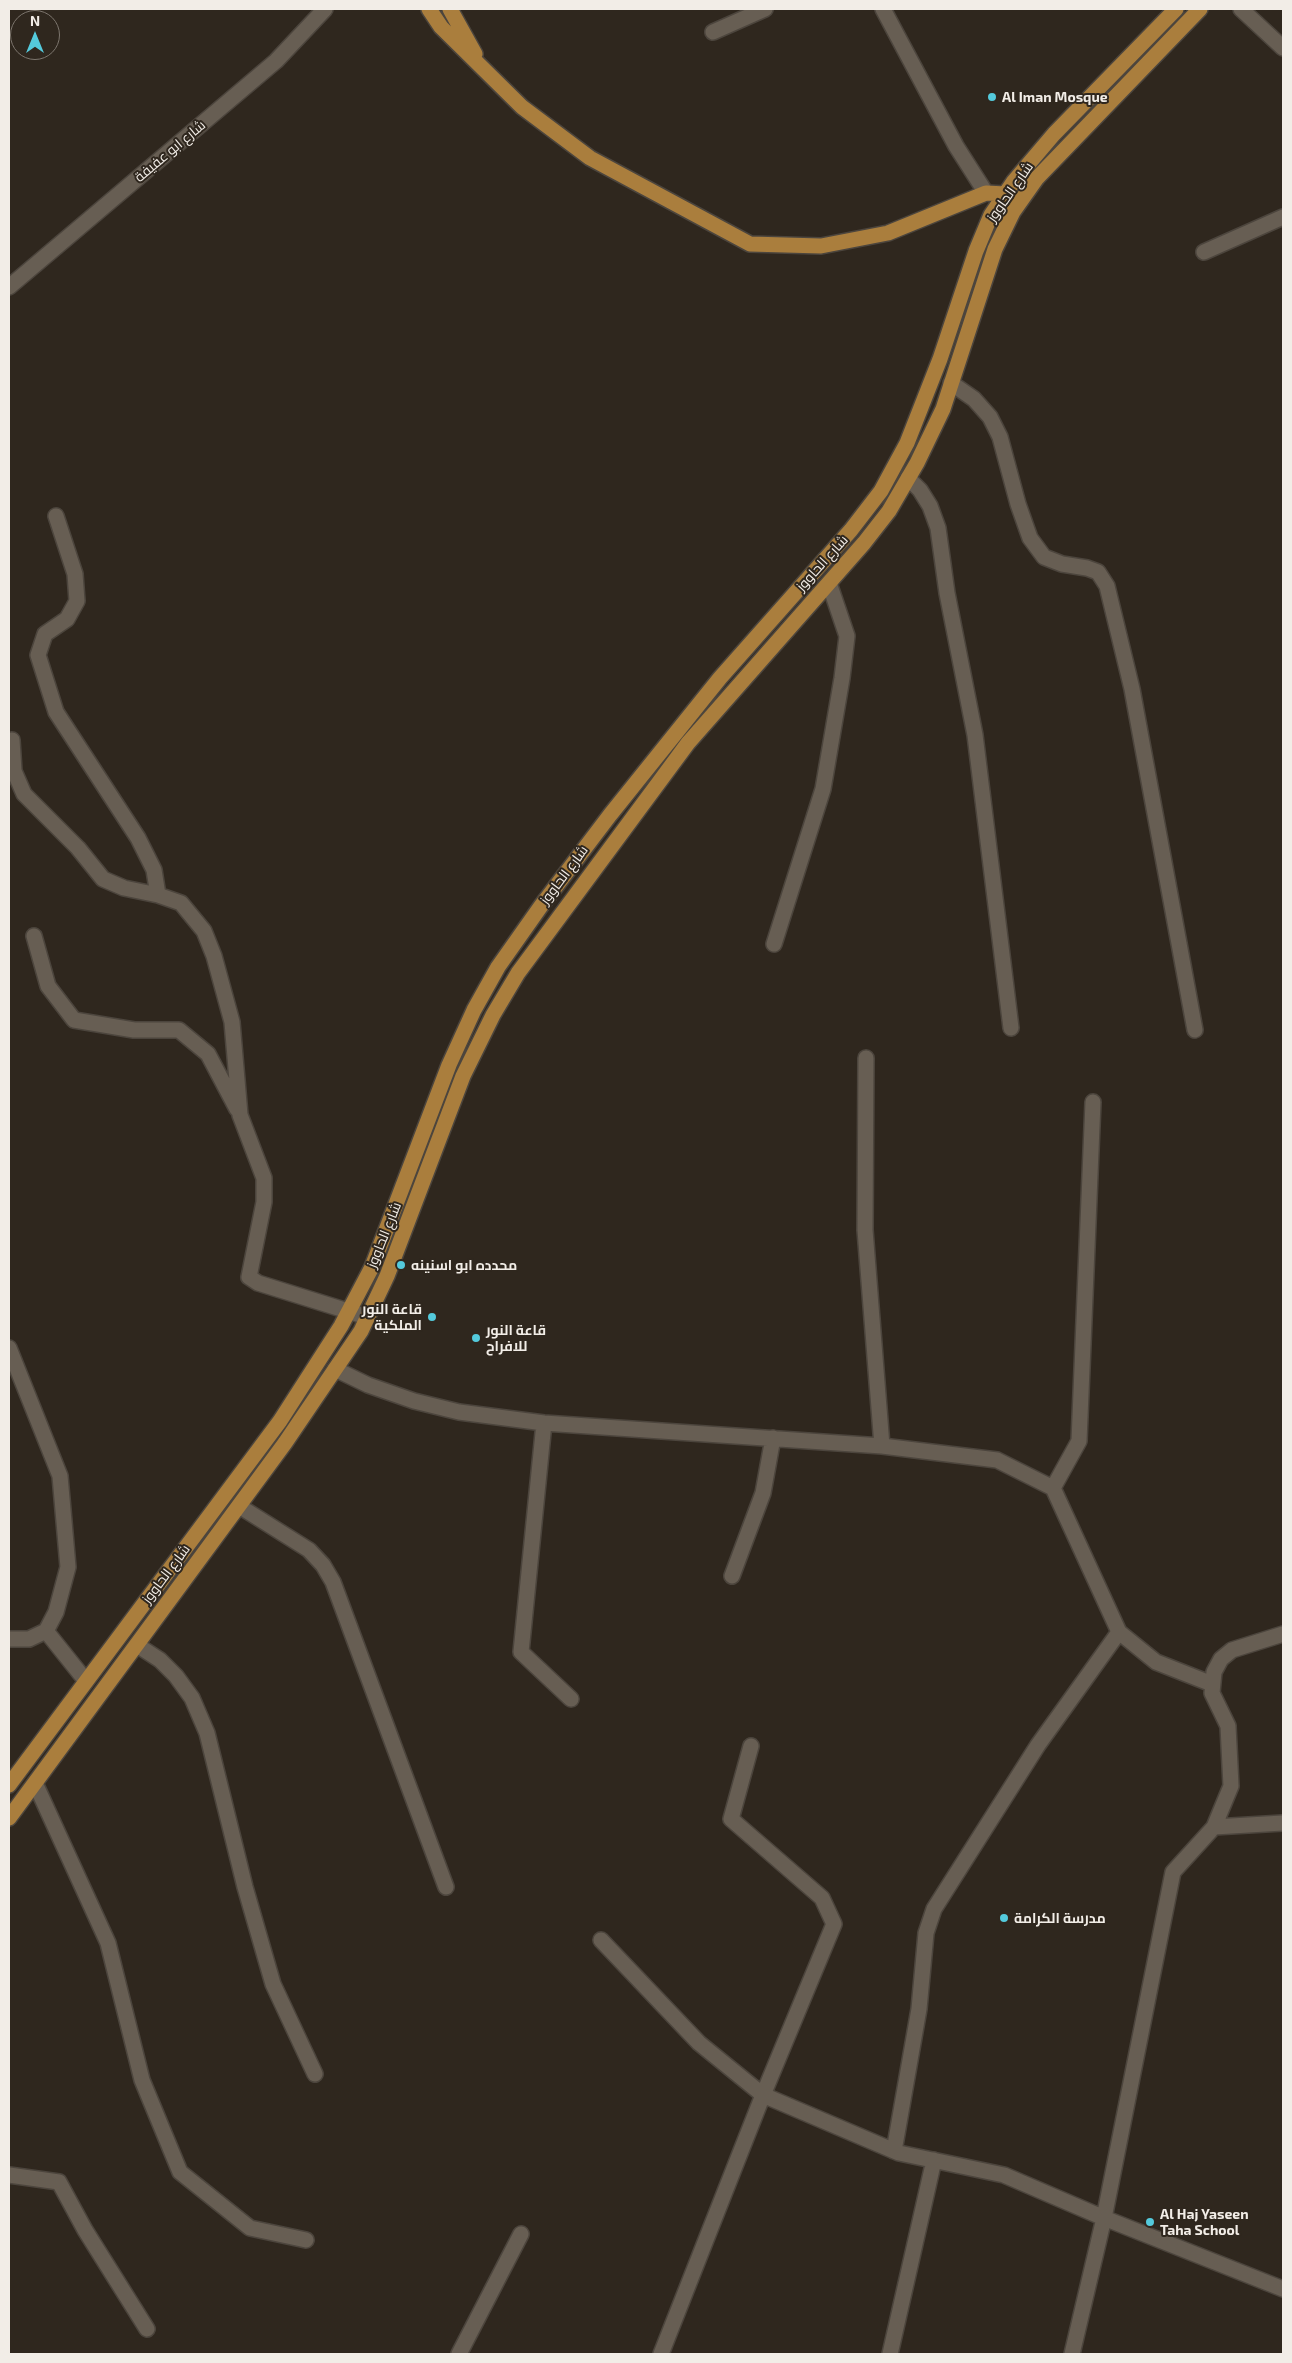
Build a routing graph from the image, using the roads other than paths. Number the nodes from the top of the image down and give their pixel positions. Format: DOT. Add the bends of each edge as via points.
graph roads {
  1 [pos="325,9"];
  2 [pos="429,9"];
  3 [pos="450,9"];
  4 [pos="765,9"];
  5 [pos="883,9"];
  6 [pos="1176,9"];
  7 [pos="1200,9"];
  8 [pos="1241,9"];
  9 [pos="712,32"];
  10 [pos="1283,48"];
  11 [pos="483,68"];
  12 [pos="986,193"];
  13 [pos="1005,194"];
  14 [pos="1020,201"];
  15 [pos="1283,217"];
  16 [pos="1204,252"];
  17 [pos="9,287"];
  18 [pos="951,384"];
  19 [pos="908,478"];
  20 [pos="56,516"];
  21 [pos="829,583"];
  22 [pos="12,740"];
  23 [pos="158,895"];
  24 [pos="34,936"];
  25 [pos="774,944"];
  26 [pos="1011,1028"];
  27 [pos="1195,1030"];
  28 [pos="866,1058"];
  29 [pos="1093,1102"];
  30 [pos="240,1115"];
  31 [pos="348,1311"];
  32 [pos="367,1317"];
  33 [pos="9,1348"];
  34 [pos="335,1369"];
  35 [pos="544,1423"];
  36 [pos="774,1438"];
  37 [pos="882,1446"];
  38 [pos="1053,1488"];
  39 [pos="239,1506"];
  40 [pos="732,1576"];
  41 [pos="46,1631"];
  42 [pos="1119,1632"];
  43 [pos="1283,1634"];
  44 [pos="9,1639"];
  45 [pos="137,1645"];
  46 [pos="86,1681"];
  47 [pos="1212,1684"];
  48 [pos="571,1699"];
  49 [pos="751,1746"];
  50 [pos="35,1783"];
  51 [pos="9,1785"];
  52 [pos="9,1818"];
  53 [pos="1283,1823"];
  54 [pos="1214,1827"];
  55 [pos="446,1887"];
  56 [pos="601,1940"];
  57 [pos="316,2074"];
  58 [pos="763,2095"];
  59 [pos="894,2151"];
  60 [pos="934,2160"];
  61 [pos="9,2175"];
  62 [pos="1104,2218"];
  63 [pos="521,2234"];
  64 [pos="306,2240"];
  65 [pos="1283,2289"];
  66 [pos="147,2329"];
  67 [pos="459,2354"];
  68 [pos="661,2354"];
  69 [pos="890,2354"];
  70 [pos="1072,2354"];
  1 -- 17 [label="street, شارع ابو عفيفة" via="276,61"];
  2 -- 11 [label="main road" via="441,27"];
  3 -- 11 [label="main road"];
  4 -- 9 [label="street"];
  5 -- 12 [label="street" via="956,146"];
  6 -- 13 [label="main road, شارع الحاووز" via="1054,134"];
  7 -- 14 [label="main road" via="1037,178"];
  8 -- 10 [label="street"];
  11 -- 12 [label="main road" via="522,106 590,158 750,244 821,246 888,233"];
  12 -- 13 [label="main road"];
  13 -- 14 [label="main road"];
  13 -- 31 [label="main road, شارع الحاووز" via="991,215 976,251 940,359 907,443 881,491 851,530 720,678 598,830 498,967 448,1065 372,1267"];
  14 -- 18 [label="main road" via="994,249"];
  15 -- 16 [label="street"];
  18 -- 19 [label="main road" via="943,409"];
  18 -- 27 [label="street" via="974,399 990,417 1000,437 1030,538 1044,557 1098,572 1108,586 1132,689"];
  19 -- 21 [label="main road" via="889,511"];
  19 -- 26 [label="street" via="930,506 938,528 947,593 975,735"];
  20 -- 23 [label="street" via="75,574 77,601 67,619 45,634 38,655 56,712 138,838 154,870"];
  21 -- 25 [label="street" via="847,636 842,678 823,789"];
  21 -- 32 [label="main road" via="688,743 518,973 463,1076 387,1276"];
  22 -- 23 [label="street" via="14,771 24,794 78,848 103,879 124,888"];
  23 -- 30 [label="street" via="180,903 194,917 204,931 214,956 232,1022"];
  24 -- 30 [label="street" via="48,986 74,1020 134,1030 179,1030 208,1054"];
  28 -- 37 [label="street" via="865,1230"];
  29 -- 38 [label="street" via="1079,1441"];
  30 -- 31 [label="street" via="264,1178 264,1202 250,1277 258,1283"];
  31 -- 32 [label="street"];
  31 -- 46 [label="main road, شارع الحاووز" via="280,1421"];
  32 -- 34 [label="main road"];
  33 -- 41 [label="street" via="60,1476 68,1567 56,1612"];
  34 -- 35 [label="street" via="414,1402 459,1412"];
  34 -- 39 [label="main road"];
  35 -- 36 [label="street"];
  35 -- 48 [label="street" via="521,1652"];
  36 -- 37 [label="street"];
  36 -- 40 [label="street" via="763,1493"];
  37 -- 38 [label="street" via="997,1460"];
  38 -- 42 [label="street"];
  39 -- 45 [label="main road"];
  39 -- 55 [label="street" via="309,1550 323,1564 333,1582"];
  41 -- 44 [label="street" via="29,1639"];
  41 -- 46 [label="street"];
  42 -- 47 [label="street" via="1156,1662"];
  42 -- 59 [label="street" via="1038,1745 934,1909 926,1933 919,2009"];
  43 -- 47 [label="street" via="1232,1650 1217,1665"];
  45 -- 50 [label="main road"];
  45 -- 57 [label="street" via="165,1665 192,1698 207,1733 273,1984"];
  46 -- 51 [label="main road, شارع الحاووز"];
  47 -- 54 [label="street" via="1212,1693 1228,1726 1231,1786"];
  49 -- 58 [label="street" via="731,1819 822,1898 834,1924"];
  50 -- 52 [label="main road"];
  50 -- 64 [label="street" via="108,1943 142,2080 180,2172 250,2228"];
  53 -- 54 [label="street"];
  54 -- 62 [label="street" via="1174,1872"];
  56 -- 58 [label="street" via="699,2044"];
  58 -- 59 [label="street"];
  58 -- 68 [label="street"];
  59 -- 60 [label="street"];
  60 -- 62 [label="street" via="1004,2175"];
  60 -- 69 [label="street"];
  61 -- 66 [label="street" via="59,2182"];
  62 -- 65 [label="street"];
  62 -- 70 [label="street"];
  63 -- 67 [label="street"];
}
